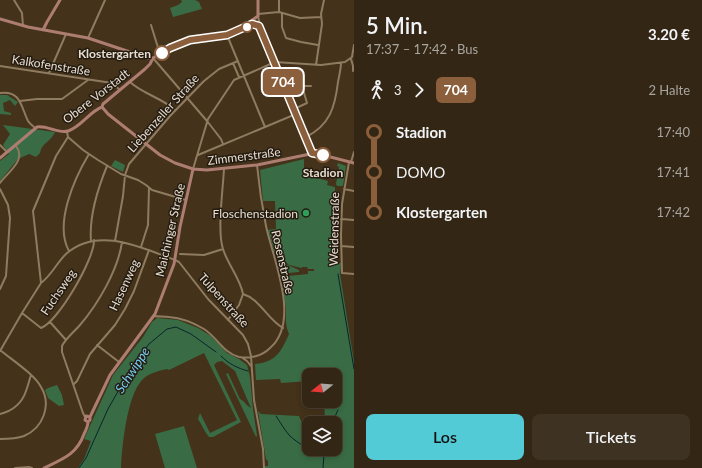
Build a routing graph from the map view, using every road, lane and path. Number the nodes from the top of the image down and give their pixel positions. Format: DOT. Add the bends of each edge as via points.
graph roads {
  1 [pos="14,0"];
  2 [pos="60,0"];
  3 [pos="105,0"];
  4 [pos="258,0"];
  5 [pos="279,0"];
  6 [pos="324,0"];
  7 [pos="280,12"];
  8 [pos="258,15"];
  9 [pos="321,17"];
  10 [pos="0,19"];
  11 [pos="151,25"];
  12 [pos="23,26"];
  13 [pos="259,26"];
  14 [pos="240,29"];
  15 [pos="44,30"];
  16 [pos="66,34"];
  17 [pos="227,35"];
  18 [pos="88,38"];
  19 [pos="318,45"];
  20 [pos="354,45"];
  21 [pos="160,54"];
  22 [pos="353,55"];
  23 [pos="153,58"];
  24 [pos="351,59"];
  25 [pos="238,61"];
  26 [pos="275,62"];
  27 [pos="233,63"];
  28 [pos="341,63"];
  29 [pos="316,65"];
  30 [pos="0,66"];
  31 [pos="353,71"];
  32 [pos="49,73"];
  33 [pos="244,75"];
  34 [pos="239,77"];
  35 [pos="89,80"];
  36 [pos="130,82"];
  37 [pos="311,86"];
  38 [pos="120,90"];
  39 [pos="0,93"];
  40 [pos="187,97"];
  41 [pos="20,101"];
  42 [pos="102,107"];
  43 [pos="294,109"];
  44 [pos="175,110"];
  45 [pos="296,114"];
  46 [pos="207,121"];
  47 [pos="265,127"];
  48 [pos="35,128"];
  49 [pos="67,132"];
  50 [pos="68,137"];
  51 [pos="306,137"];
  52 [pos="146,144"];
  53 [pos="223,144"];
  54 [pos="0,145"];
  55 [pos="16,146"];
  56 [pos="8,152"];
  57 [pos="354,152"];
  58 [pos="312,153"];
  59 [pos="89,154"];
  60 [pos="198,155"];
  61 [pos="0,158"];
  62 [pos="351,162"];
  63 [pos="257,165"];
  64 [pos="107,166"];
  65 [pos="224,168"];
  66 [pos="193,169"];
  67 [pos="125,175"];
  68 [pos="0,183"];
  69 [pos="149,188"];
  70 [pos="0,189"];
  71 [pos="344,189"];
  72 [pos="354,191"];
  73 [pos="186,200"];
  74 [pos="341,219"];
  75 [pos="354,220"];
  76 [pos="94,240"];
  77 [pos="91,241"];
  78 [pos="115,241"];
  79 [pos="122,242"];
  80 [pos="341,246"];
  81 [pos="141,247"];
  82 [pos="354,247"];
  83 [pos="223,249"];
  84 [pos="149,250"];
  85 [pos="69,251"];
  86 [pos="180,254"];
  87 [pos="175,260"];
  88 [pos="354,274"];
  89 [pos="41,283"];
  90 [pos="0,289"];
  91 [pos="243,294"];
  92 [pos="22,313"];
  93 [pos="154,316"];
  94 [pos="228,320"];
  95 [pos="50,322"];
  96 [pos="282,328"];
  97 [pos="66,340"];
  98 [pos="97,345"];
  99 [pos="0,350"];
  100 [pos="240,357"];
  101 [pos="251,357"];
  102 [pos="119,362"];
  103 [pos="252,369"];
  104 [pos="31,375"];
  105 [pos="74,384"];
  106 [pos="0,414"];
  107 [pos="85,417"];
  108 [pos="90,417"];
  109 [pos="88,422"];
  110 [pos="0,439"];
  111 [pos="15,468"];
  112 [pos="32,468"];
  113 [pos="44,468"];
  114 [pos="264,468"];
  1 -- 12 [label="street" via="22,13"];
  2 -- 15 [label="main road"];
  3 -- 18 [label="street"];
  4 -- 8 [label="main road"];
  5 -- 7 [label="street"];
  6 -- 9 [label="street"];
  7 -- 8 [label="street"];
  7 -- 9 [label="street" via="300,18"];
  7 -- 19 [label="street" via="286,38"];
  8 -- 13 [label="street"];
  8 -- 14 [label="main road, Obere Vorstadt"];
  9 -- 19 [label="street"];
  10 -- 12 [label="main road"];
  11 -- 21 [label="street"];
  12 -- 15 [label="main road"];
  13 -- 14 [label="street" via="252,24"];
  13 -- 26 [label="street"];
  14 -- 17 [label="main road, Obere Vorstadt"];
  15 -- 16 [label="main road"];
  16 -- 18 [label="main road"];
  16 -- 32 [label="street"];
  17 -- 21 [label="main road, Obere Vorstadt" via="190,40"];
  17 -- 25 [label="street"];
  18 -- 23 [label="main road"];
  19 -- 29 [label="street"];
  20 -- 22 [label="street"];
  21 -- 23 [label="main road, Obere Vorstadt"];
  22 -- 24 [label="street"];
  23 -- 36 [label="main road, Obere Vorstadt"];
  23 -- 40 [label="street"];
  24 -- 28 [label="street"];
  24 -- 31 [label="street"];
  25 -- 27 [label="street, Liebenzeller Straße"];
  25 -- 33 [label="street"];
  26 -- 29 [label="street"];
  26 -- 33 [label="street, Maichinger Straße"];
  26 -- 43 [label="street"];
  27 -- 34 [label="street"];
  27 -- 40 [label="street, Liebenzeller Straße" via="213,73"];
  28 -- 29 [label="street"];
  28 -- 51 [label="street" via="331,114 322,126"];
  30 -- 32 [label="street, Kalkofenstraße"];
  32 -- 35 [label="street, Kalkofenstraße"];
  33 -- 34 [label="street, Maichinger Straße"];
  33 -- 47 [label="street"];
  34 -- 46 [label="street, Maichinger Straße" via="231,84"];
  35 -- 38 [label="street, Kalkofenstraße" via="112,83"];
  35 -- 41 [label="street" via="62,99"];
  36 -- 38 [label="main road, Obere Vorstadt"];
  36 -- 44 [label="street"];
  37 -- 43 [label="street" via="302,86 307,103"];
  38 -- 42 [label="main road, Obere Vorstadt"];
  39 -- 41 [label="street" via="11,93"];
  40 -- 44 [label="street, Liebenzeller Straße"];
  40 -- 46 [label="street"];
  41 -- 48 [label="street" via="28,122"];
  42 -- 49 [label="main road, Obere Vorstadt"];
  42 -- 52 [label="main road, Zimmerstraße"];
  43 -- 45 [label="street"];
  44 -- 52 [label="street, Liebenzeller Straße"];
  45 -- 47 [label="street"];
  45 -- 51 [label="street"];
  46 -- 53 [label="street"];
  46 -- 60 [label="street, Maichinger Straße"];
  47 -- 53 [label="street"];
  48 -- 49 [label="main road, Obere Vorstadt"];
  48 -- 55 [label="main road"];
  49 -- 50 [label="street"];
  50 -- 59 [label="street"];
  50 -- 89 [label="street" via="56,156 33,211"];
  51 -- 58 [label="street"];
  52 -- 66 [label="main road, Zimmerstraße" via="166,159"];
  52 -- 67 [label="street, Liebenzeller Straße" via="129,164"];
  53 -- 60 [label="street"];
  54 -- 56 [label="street"];
  55 -- 56 [label="main road"];
  55 -- 68 [label="street" via="20,159"];
  56 -- 61 [label="main road"];
  57 -- 62 [label="street, Weidenstraße"];
  58 -- 62 [label="main road"];
  58 -- 63 [label="main road, Zimmerstraße"];
  59 -- 64 [label="street"];
  59 -- 85 [label="street" via="75,180 65,213 65,238"];
  60 -- 66 [label="street, Maichinger Straße"];
  62 -- 71 [label="street, Weidenstraße"];
  63 -- 65 [label="main road, Zimmerstraße"];
  63 -- 96 [label="street, Rosenstraße" via="263,213 281,284 284,309"];
  64 -- 67 [label="street"];
  64 -- 77 [label="street" via="97,196"];
  65 -- 66 [label="main road, Zimmerstraße"];
  65 -- 83 [label="street" via="221,222"];
  66 -- 73 [label="main road, Maichinger Straße"];
  67 -- 69 [label="street"];
  67 -- 78 [label="street, Liebenzeller Straße"];
  69 -- 73 [label="street"];
  69 -- 81 [label="street" via="148,225"];
  70 -- 90 [label="street" via="8,205 10,218 6,276"];
  71 -- 72 [label="street"];
  71 -- 74 [label="street, Weidenstraße"];
  73 -- 87 [label="main road, Maichinger Straße"];
  74 -- 75 [label="street"];
  74 -- 80 [label="street, Weidenstraße"];
  76 -- 77 [label="street"];
  76 -- 78 [label="street"];
  76 -- 95 [label="street, Fuchsweg" via="93,249 80,277"];
  77 -- 85 [label="street"];
  78 -- 79 [label="street"];
  79 -- 81 [label="street"];
  79 -- 97 [label="street" via="116,263 102,293 91,311"];
  80 -- 82 [label="street"];
  80 -- 88 [label="street, Weidenstraße" via="342,273"];
  81 -- 84 [label="street"];
  83 -- 86 [label="street" via="201,255"];
  83 -- 91 [label="street"];
  84 -- 87 [label="street"];
  84 -- 98 [label="street, Hasenweg" via="125,309"];
  85 -- 89 [label="street"];
  87 -- 93 [label="main road, Maichinger Straße"];
  87 -- 94 [label="street, Tulpenstraße"];
  89 -- 92 [label="street"];
  91 -- 94 [label="street" via="239,306"];
  91 -- 96 [label="street"];
  92 -- 95 [label="street, Fuchsweg" via="41,328"];
  92 -- 99 [label="street"];
  93 -- 100 [label="street, Rosenstraße" via="171,317 196,325 212,335 227,352"];
  93 -- 102 [label="main road, Maichinger Straße"];
  94 -- 101 [label="street, Tulpenstraße" via="245,338"];
  95 -- 97 [label="street"];
  96 -- 101 [label="street, Rosenstraße" via="280,336 272,346 263,353"];
  97 -- 105 [label="street" via="62,349"];
  98 -- 102 [label="street"];
  98 -- 105 [label="street, Hasenweg"];
  99 -- 104 [label="street"];
  100 -- 101 [label="street, Rosenstraße"];
  100 -- 103 [label="street" via="247,361"];
  101 -- 103 [label="street, Tulpenstraße"];
  102 -- 108 [label="main road, Maichinger Straße"];
  103 -- 114 [label="street, Tulpenstraße"];
  104 -- 106 [label="street" via="22,400 13,409"];
  104 -- 110 [label="street" via="44,392 46,405 39,425 16,439"];
  105 -- 107 [label="street"];
  107 -- 108 [label="main road"];
  107 -- 109 [label="main road"];
  108 -- 109 [label="main road, Maichinger Straße"];
  109 -- 113 [label="main road, Maichinger Straße" via="77,449"];
  111 -- 112 [label="street"];
}
